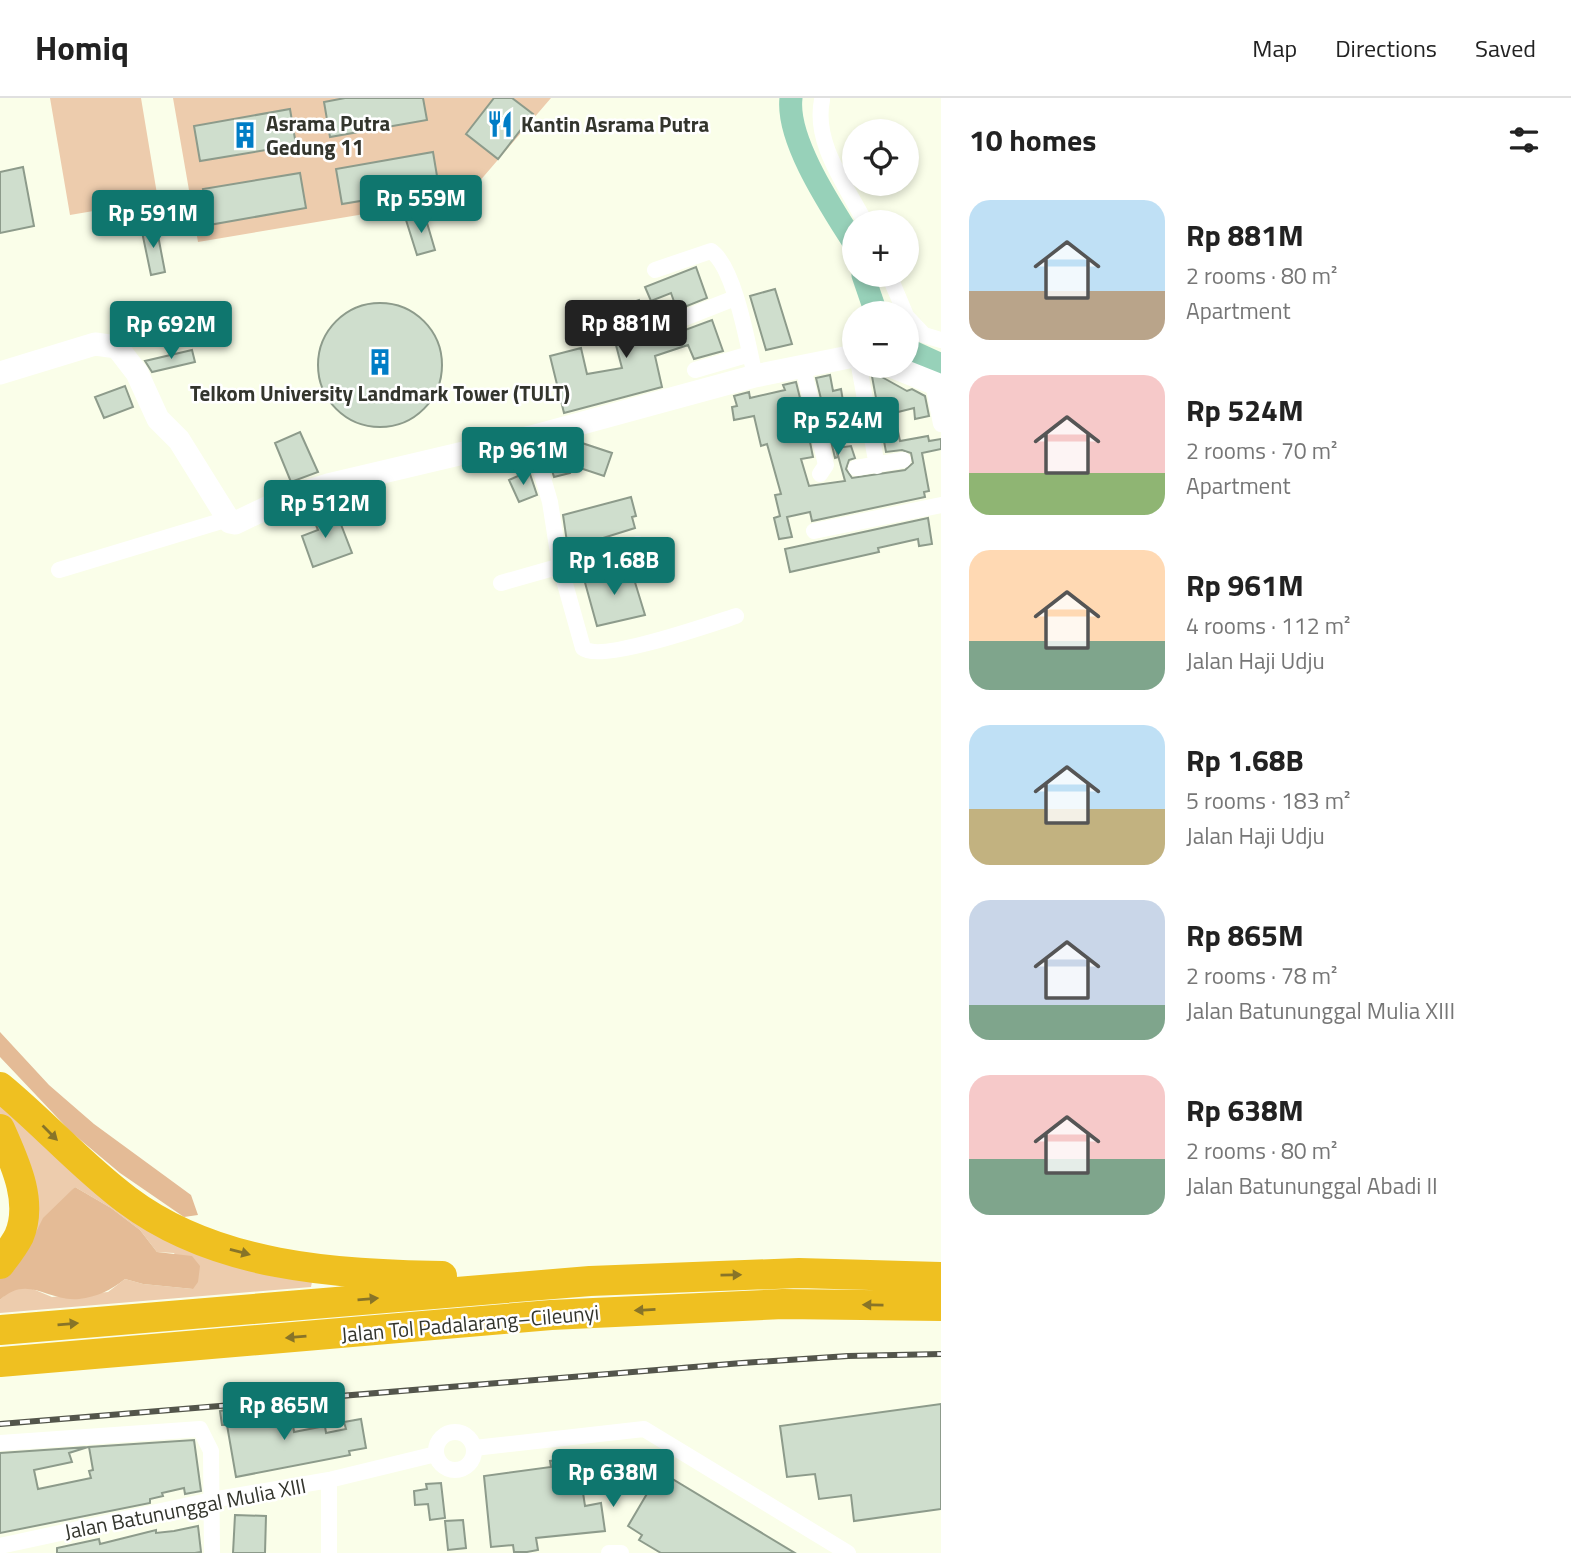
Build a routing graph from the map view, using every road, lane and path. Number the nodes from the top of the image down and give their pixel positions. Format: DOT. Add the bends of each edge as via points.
graph roads {
  1 [pos="822,100"];
  2 [pos="859,210"];
  3 [pos="654,270"];
  4 [pos="736,299"];
  5 [pos="674,322"];
  6 [pos="919,329"];
  7 [pos="941,340"];
  8 [pos="842,359"];
  9 [pos="753,365"];
  10 [pos="803,367"];
  11 [pos="695,370"];
  12 [pos="0,373"];
  13 [pos="861,378"];
  14 [pos="919,378"];
  15 [pos="937,385"];
  16 [pos="868,412"];
  17 [pos="838,419"];
  18 [pos="941,424"];
  19 [pos="531,437"];
  20 [pos="903,460"];
  21 [pos="877,466"];
  22 [pos="856,468"];
  23 [pos="820,474"];
  24 [pos="941,505"];
  25 [pos="228,519"];
  26 [pos="814,531"];
  27 [pos="638,544"];
  28 [pos="560,566"];
  29 [pos="59,570"];
  30 [pos="501,583"];
  31 [pos="736,616"];
  32 [pos="0,1087"];
  33 [pos="0,1129"];
  34 [pos="0,1264"];
  35 [pos="941,1277"];
  36 [pos="590,1281"];
  37 [pos="941,1306"];
  38 [pos="0,1330"];
  39 [pos="186,1347"];
  40 [pos="0,1362"];
  41 [pos="0,1382"];
  42 [pos="0,1443"];
  43 [pos="474,1448"];
  44 [pos="436,1454"];
  45 [pos="329,1480"];
  46 [pos="212,1500"];
  47 [pos="0,1546"];
  48 [pos="212,1553"];
  49 [pos="329,1553"];
  50 [pos="609,1553"];
  51 [pos="621,1553"];
  52 [pos="848,1553"];
  1 -- 2 [label="street" via="821,131 827,149"];
  3 -- 4 [label="street" via="711,251 722,260"];
  4 -- 5 [label="street"];
  4 -- 9 [label="street"];
  6 -- 7 [label="street"];
  8 -- 10 [label="street"];
  9 -- 10 [label="street"];
  9 -- 11 [label="street"];
  9 -- 19 [label="street"];
  10 -- 23 [label="street" via="826,465"];
  12 -- 25 [label="street" via="95,344 117,347 137,373 158,419 179,440"];
  13 -- 16 [label="street"];
  14 -- 15 [label="street"];
  15 -- 18 [label="street"];
  16 -- 17 [label="street"];
  16 -- 21 [label="street"];
  19 -- 25 [label="street" via="328,485 292,496 241,522"];
  19 -- 28 [label="street" via="550,502"];
  20 -- 21 [label="street"];
  21 -- 22 [label="street"];
  24 -- 26 [label="street"];
  25 -- 29 [label="street"];
  27 -- 28 [label="street"];
  28 -- 30 [label="street"];
  28 -- 31 [label="street" via="583,648 595,654"];
  32 -- 36 [label="highway, one-way" via="128,1201 182,1233 237,1252 306,1268 389,1275"];
  33 -- 34 [label="highway" via="19,1172 24,1203 19,1236"];
  36 -- 35 [label="highway, Jalan Tol Padalarang–Cileunyi, one-way" via="799,1273"];
  38 -- 36 [label="highway, Jalan Tol Padalarang–Cileunyi, one-way"];
  37 -- 39 [label="highway, Jalan Tol Padalarang–Cileunyi, one-way" via="783,1304 551,1315"];
  39 -- 40 [label="highway, Jalan Tol Padalarang–Cileunyi"];
  39 -- 41 [label="highway" via="138,1360"];
  42 -- 46 [label="street" via="200,1429 211,1451"];
  43 -- 44 [label="street" via="464,1434 452,1432 441,1438"];
  43 -- 44 [label="street" via="472,1460 458,1470 446,1468"];
  43 -- 52 [label="street" via="644,1429"];
  44 -- 45 [label="street, Jalan Batununggal Mulia XIII"];
  45 -- 46 [label="street, Jalan Batununggal Mulia XIII"];
  45 -- 49 [label="street"];
  46 -- 47 [label="street, Jalan Batununggal Mulia XIII"];
  46 -- 48 [label="street"];
  50 -- 51 [label="street"];
}
